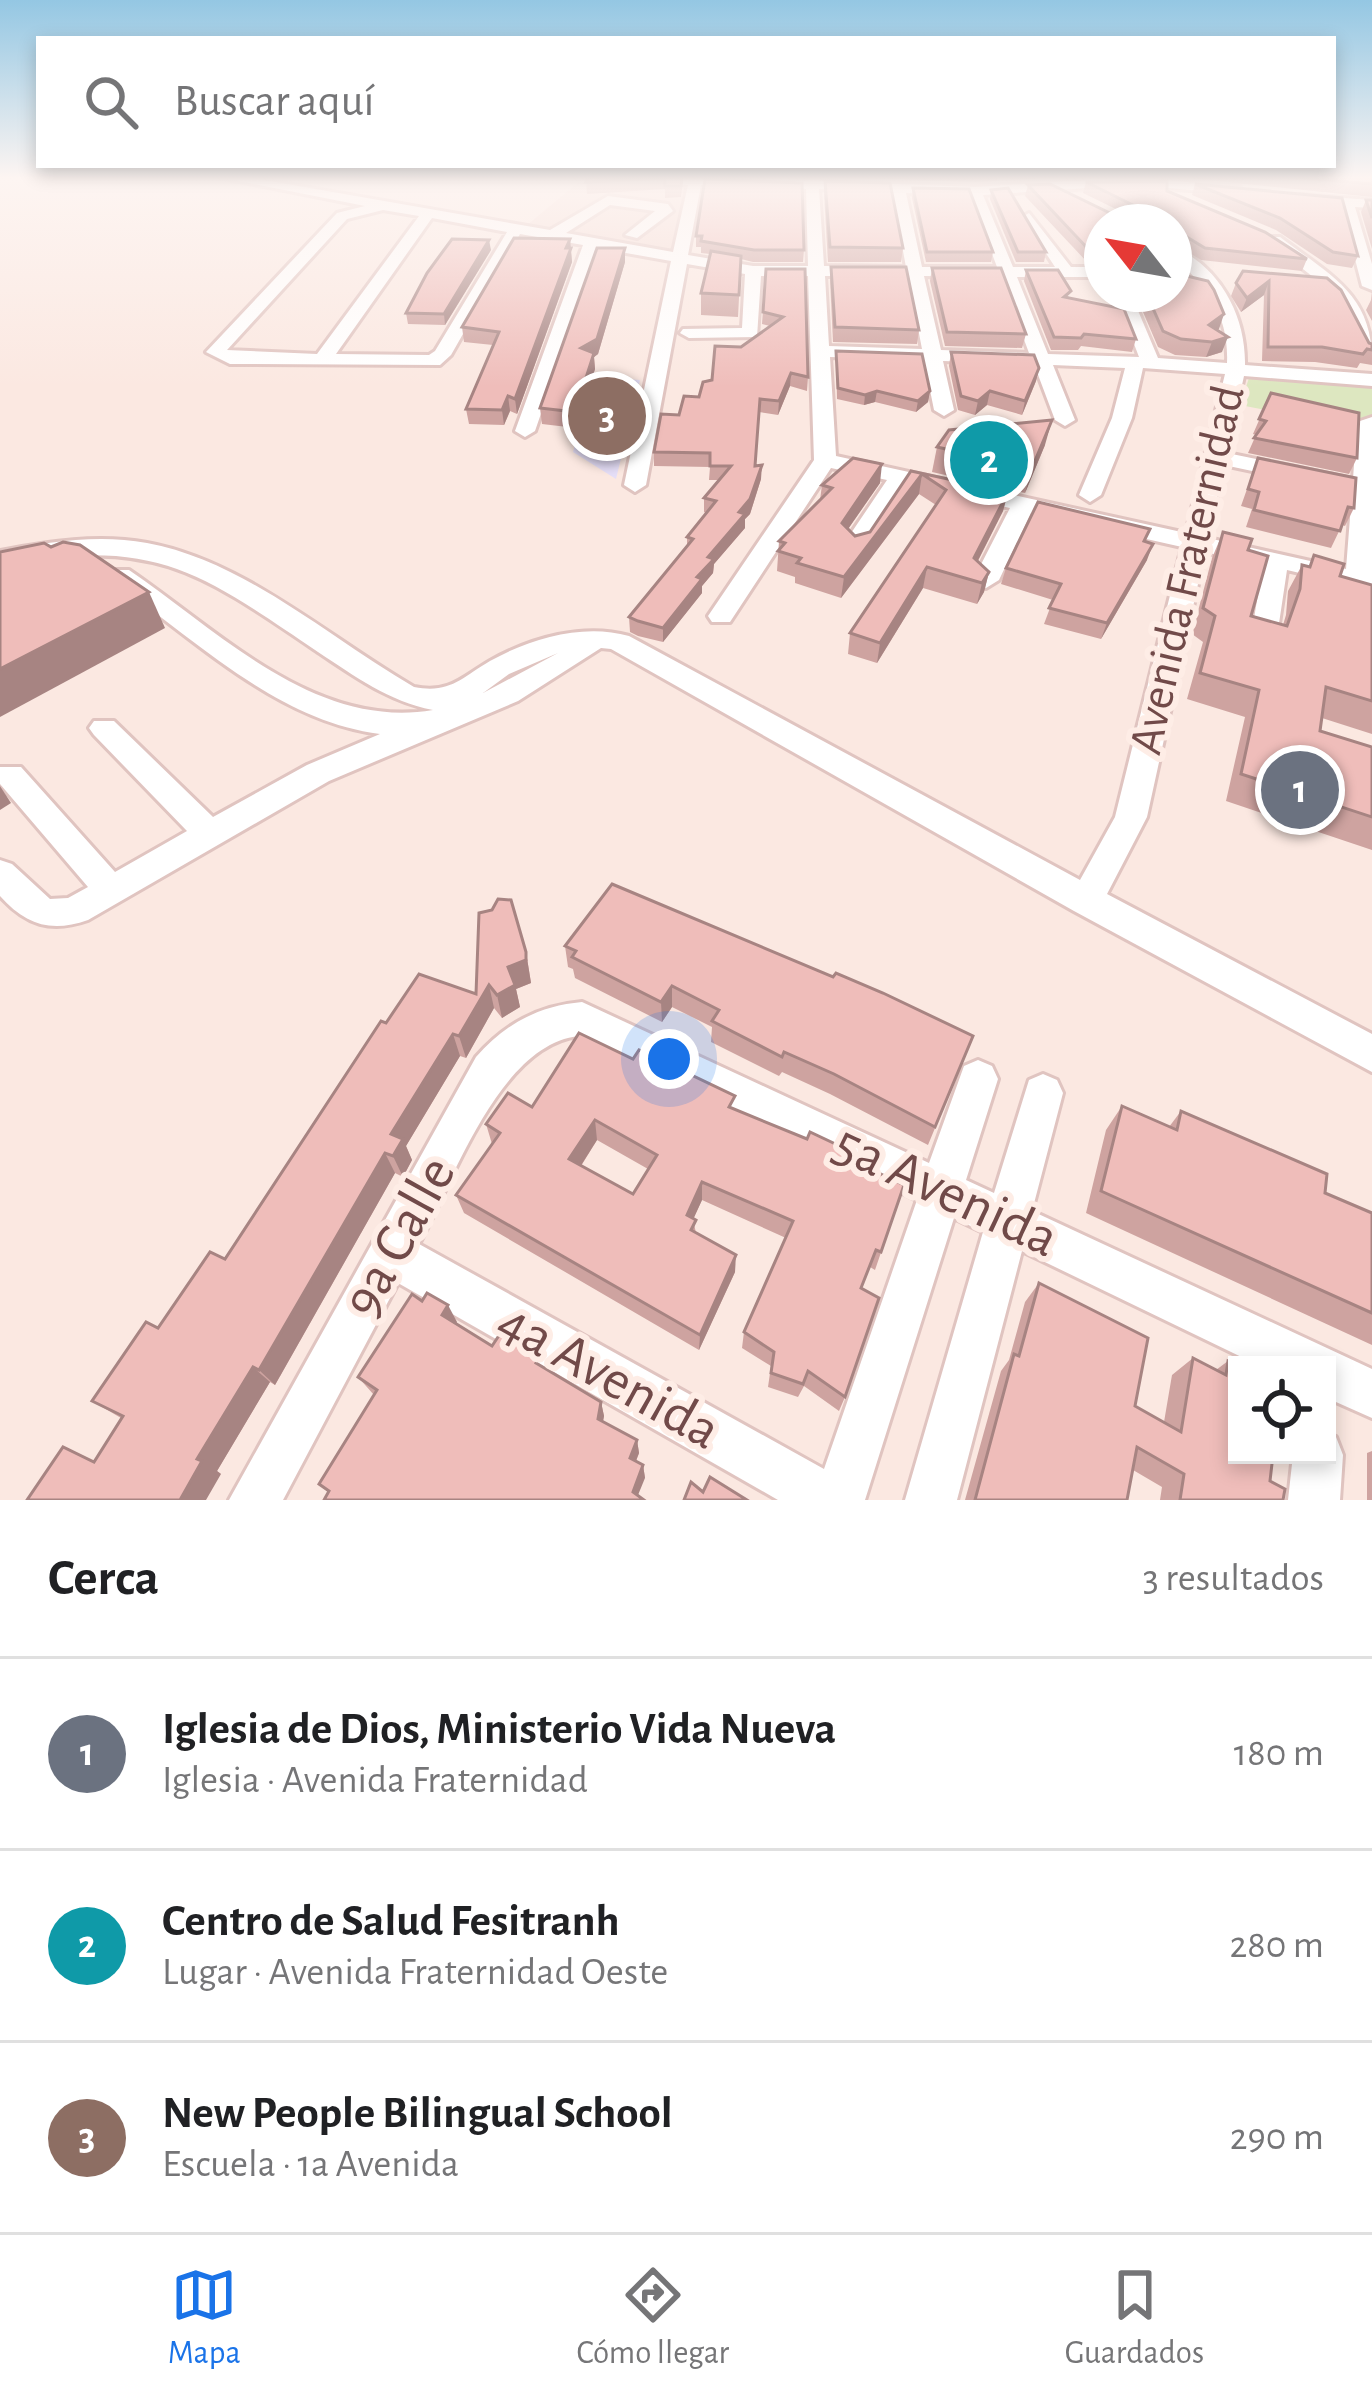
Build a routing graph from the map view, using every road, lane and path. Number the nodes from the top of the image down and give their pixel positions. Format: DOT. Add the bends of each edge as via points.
graph roads {
  1 [pos="314,247"];
  2 [pos="403,247"];
  3 [pos="505,247"];
  4 [pos="590,247"];
  5 [pos="623,247"];
  6 [pos="681,247"];
  7 [pos="816,247"];
  8 [pos="909,247"];
  9 [pos="998,247"];
  10 [pos="1049,247"];
  11 [pos="1281,247"];
  12 [pos="1360,247"];
  13 [pos="679,256"];
  14 [pos="1192,261"];
  15 [pos="753,271"];
  16 [pos="1192,271"];
  17 [pos="1211,271"];
  18 [pos="916,272"];
  19 [pos="1008,272"];
  20 [pos="1066,272"];
  21 [pos="1084,272"];
  22 [pos="817,274"];
  23 [pos="1284,277"];
  24 [pos="1330,280"];
  25 [pos="1371,286"];
  26 [pos="1128,312"];
  27 [pos="691,325"];
  28 [pos="822,351"];
  29 [pos="1372,354"];
  30 [pos="934,355"];
  31 [pos="322,360"];
  32 [pos="1044,360"];
  33 [pos="1107,362"];
  34 [pos="1143,363"];
  35 [pos="1236,369"];
  36 [pos="1372,380"];
  37 [pos="1126,388"];
  38 [pos="944,410"];
  39 [pos="1065,420"];
  40 [pos="1372,423"];
  41 [pos="525,431"];
  42 [pos="1213,456"];
  43 [pos="825,460"];
  44 [pos="900,477"];
  45 [pos="635,485"];
  46 [pos="1367,489"];
  47 [pos="1090,495"];
  48 [pos="1023,505"];
  49 [pos="1192,540"];
  50 [pos="855,545"];
  51 [pos="103,547"];
  52 [pos="0,558"];
  53 [pos="1276,559"];
  54 [pos="69,565"];
  55 [pos="0,580"];
  56 [pos="986,580"];
  57 [pos="1365,580"];
  58 [pos="721,616"];
  59 [pos="1265,630"];
  60 [pos="457,704"];
  61 [pos="104,728"];
  62 [pos="10,775"];
  63 [pos="210,834"];
  64 [pos="0,873"];
  65 [pos="111,890"];
  66 [pos="1086,901"];
  67 [pos="582,1019"];
  68 [pos="1372,1054"];
  69 [pos="978,1079"];
  70 [pos="1043,1093"];
  71 [pos="943,1190"];
  72 [pos="1010,1220"];
  73 [pos="390,1253"];
  74 [pos="1291,1356"];
  75 [pos="1336,1377"];
  76 [pos="1372,1394"];
  77 [pos="1317,1464"];
  78 [pos="255,1500"];
  79 [pos="828,1500"];
  80 [pos="838,1500"];
  81 [pos="931,1500"];
  82 [pos="1314,1500"];
  1 -- 31 [label="street" via="215,352"];
  2 -- 31 [label="street"];
  3 -- 31 [label="street" via="433,361"];
  4 -- 41 [label="street"];
  5 -- 13 [label="street"];
  6 -- 13 [label="street"];
  7 -- 22 [label="street"];
  8 -- 18 [label="street"];
  9 -- 19 [label="street"];
  10 -- 20 [label="street"];
  11 -- 24 [label="street"];
  12 -- 25 [label="street"];
  13 -- 15 [label="street"];
  13 -- 45 [label="street"];
  14 -- 17 [label="street, Avenida Fraternidad"];
  15 -- 22 [label="street"];
  15 -- 27 [label="street" via="754,319"];
  16 -- 17 [label="street"];
  17 -- 35 [label="street, Avenida Fraternidad" via="1234,319"];
  18 -- 19 [label="street"];
  18 -- 22 [label="street"];
  18 -- 30 [label="street"];
  19 -- 20 [label="street"];
  19 -- 32 [label="street"];
  20 -- 21 [label="street"];
  22 -- 28 [label="street"];
  23 -- 24 [label="street"];
  24 -- 25 [label="street"];
  24 -- 29 [label="street" via="1352,303"];
  26 -- 34 [label="street"];
  28 -- 30 [label="street"];
  28 -- 43 [label="street"];
  30 -- 32 [label="street"];
  30 -- 38 [label="street"];
  32 -- 33 [label="street"];
  32 -- 39 [label="street"];
  33 -- 34 [label="street"];
  33 -- 37 [label="street"];
  34 -- 35 [label="street"];
  34 -- 37 [label="street"];
  35 -- 36 [label="street"];
  35 -- 42 [label="street, Avenida Fraternidad"];
  37 -- 47 [label="street"];
  40 -- 46 [label="street"];
  42 -- 46 [label="street"];
  42 -- 49 [label="street, Avenida Fraternidad"];
  43 -- 44 [label="street"];
  43 -- 58 [label="street"];
  44 -- 48 [label="street"];
  44 -- 50 [label="street"];
  46 -- 57 [label="street"];
  48 -- 49 [label="street"];
  48 -- 56 [label="street"];
  49 -- 53 [label="street"];
  49 -- 66 [label="street, Avenida Fraternidad" via="1131,817"];
  51 -- 52 [label="street"];
  51 -- 54 [label="street"];
  51 -- 60 [label="street" via="150,550 195,567 406,695"];
  53 -- 57 [label="street"];
  53 -- 59 [label="street"];
  54 -- 55 [label="street"];
  54 -- 60 [label="street" via="121,575 342,718 380,722"];
  60 -- 63 [label="street"];
  60 -- 66 [label="street" via="540,678 597,639 622,642"];
  61 -- 63 [label="street"];
  62 -- 65 [label="street"];
  63 -- 65 [label="street"];
  64 -- 65 [label="street" via="37,912 55,916"];
  66 -- 68 [label="street"];
  67 -- 71 [label="street, 5a Avenida"];
  67 -- 73 [label="street, 9a Calle" via="552,1020 510,1045"];
  69 -- 71 [label="street"];
  70 -- 72 [label="street"];
  71 -- 72 [label="street, 5a Avenida"];
  71 -- 80 [label="street"];
  72 -- 74 [label="street, 5a Avenida"];
  72 -- 81 [label="street"];
  73 -- 78 [label="street, 9a Calle"];
  73 -- 79 [label="street, 4a Avenida"];
  75 -- 76 [label="street"];
  77 -- 82 [label="street"];
}
